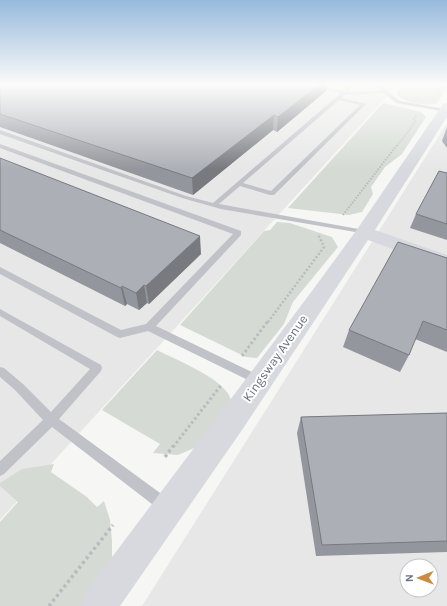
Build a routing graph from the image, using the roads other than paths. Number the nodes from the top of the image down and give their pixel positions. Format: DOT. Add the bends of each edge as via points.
graph roads {
  1 [pos="321,112"];
  2 [pos="356,112"];
  3 [pos="440,112"];
  4 [pos="0,132"];
  5 [pos="0,146"];
  6 [pos="239,184"];
  7 [pos="214,205"];
  8 [pos="364,232"];
  9 [pos="447,262"];
  10 [pos="0,270"];
  11 [pos="0,312"];
  12 [pos="149,327"];
  13 [pos="0,371"];
  14 [pos="260,381"];
  15 [pos="51,420"];
  16 [pos="0,470"];
  17 [pos="169,508"];
  18 [pos="98,606"];
  1 -- 6 [label="lane"];
  2 -- 6 [label="lane" via="272,194"];
  3 -- 8 [label="main road, Kingsway Avenue"];
  4 -- 7 [label="lane" via="184,197"];
  5 -- 12 [label="lane" via="238,233"];
  6 -- 7 [label="lane"];
  7 -- 8 [label="lane"];
  8 -- 9 [label="main road"];
  8 -- 14 [label="main road, Kingsway Avenue"];
  10 -- 12 [label="lane" via="120,334"];
  11 -- 15 [label="lane" via="97,368"];
  12 -- 14 [label="lane"];
  13 -- 15 [label="lane" via="19,386"];
  14 -- 17 [label="main road, Kingsway Avenue"];
  15 -- 16 [label="lane"];
  15 -- 17 [label="lane"];
  17 -- 18 [label="main road, Kingsway Avenue"];
}
